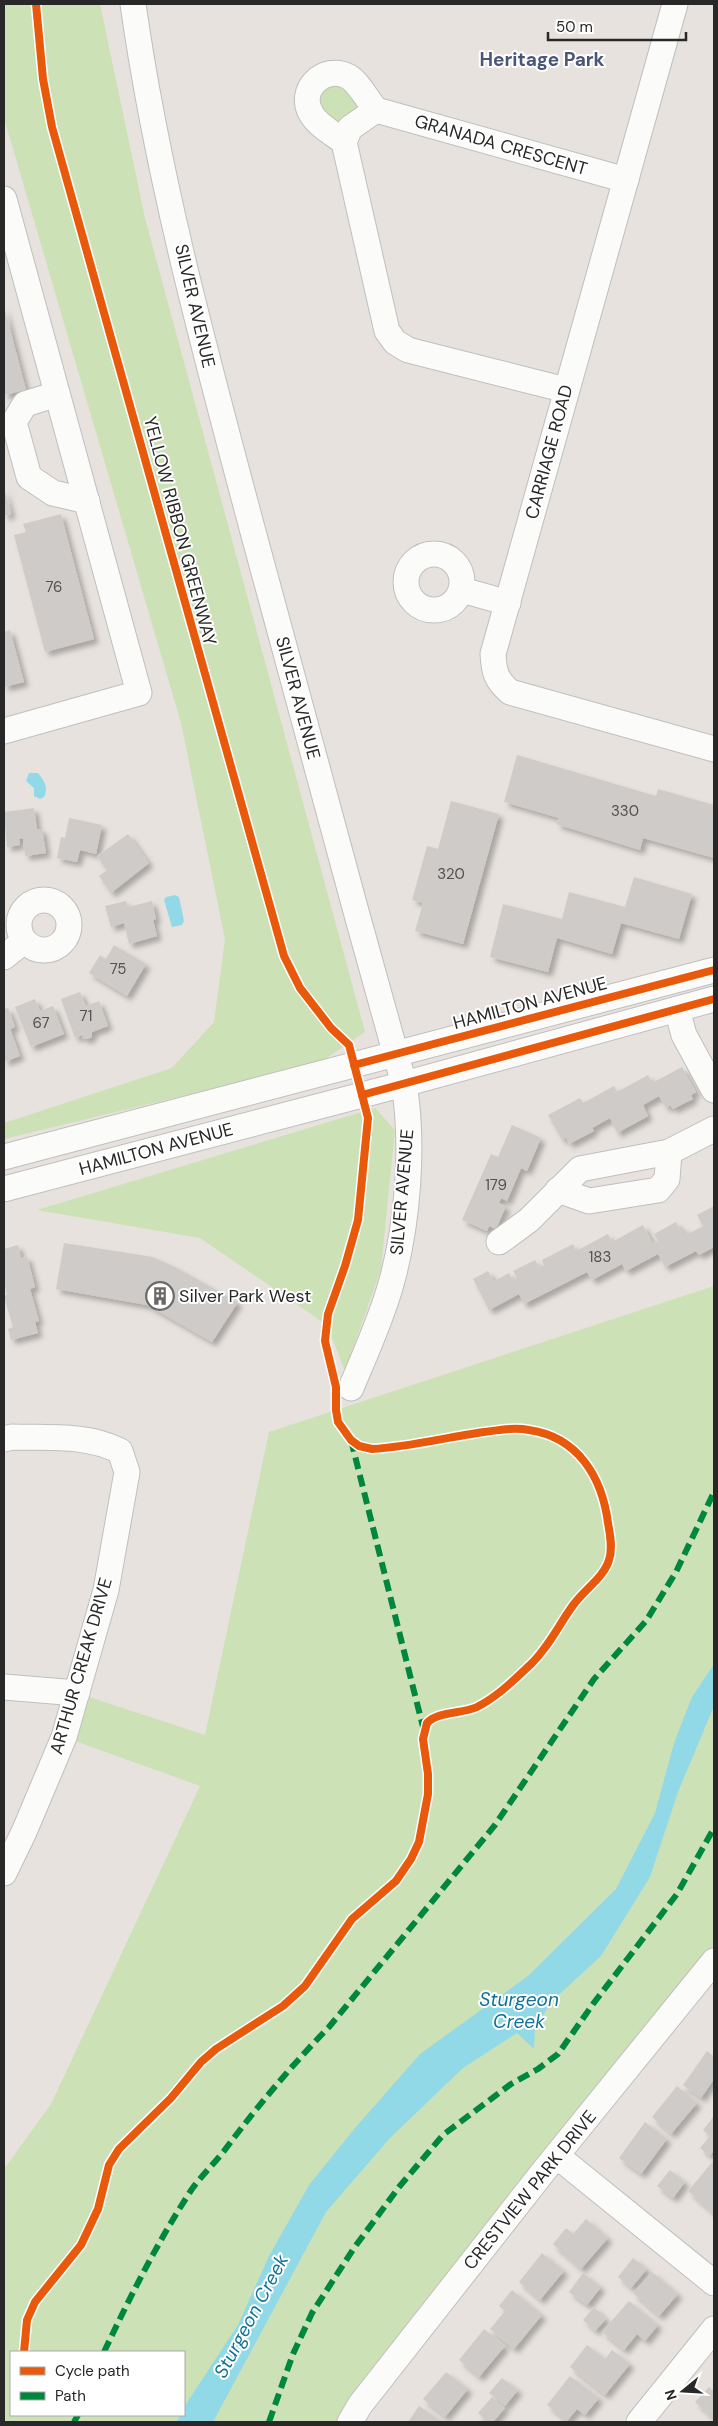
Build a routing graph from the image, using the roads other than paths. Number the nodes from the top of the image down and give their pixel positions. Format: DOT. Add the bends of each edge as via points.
graph roads {
  1 [pos="133,4"];
  2 [pos="675,4"];
  3 [pos="376,110"];
  4 [pos="344,142"];
  5 [pos="626,180"];
  6 [pos="4,198"];
  7 [pos="566,390"];
  8 [pos="57,394"];
  9 [pos="87,501"];
  10 [pos="462,590"];
  11 [pos="508,603"];
  12 [pos="4,731"];
  13 [pos="714,749"];
  14 [pos="24,941"];
  15 [pos="4,958"];
  16 [pos="714,970"];
  17 [pos="714,999"];
  18 [pos="677,1009"];
  19 [pos="395,1054"];
  20 [pos="404,1084"];
  21 [pos="714,1090"];
  22 [pos="714,1129"];
  23 [pos="669,1152"];
  24 [pos="4,1156"];
  25 [pos="4,1189"];
  26 [pos="558,1190"];
  27 [pos="500,1242"];
  28 [pos="351,1388"];
  29 [pos="4,1440"];
  30 [pos="4,1687"];
  31 [pos="77,1693"];
  32 [pos="4,1874"];
  33 [pos="714,1961"];
  34 [pos="557,2156"];
  35 [pos="714,2284"];
  36 [pos="714,2330"];
  37 [pos="350,2422"];
  38 [pos="639,2422"];
  1 -- 19 [label="street, SILVER AVENUE" via="161,155 203,342"];
  2 -- 5 [label="street, CARRIAGE ROAD"];
  3 -- 4 [label="street" via="350,128"];
  3 -- 4 [label="street" via="350,78 335,73 321,76 309,88 307,104 312,116"];
  3 -- 5 [label="street, GRANADA CRESCENT"];
  4 -- 7 [label="street" via="377,294 387,331 395,342 408,350"];
  5 -- 7 [label="street, CARRIAGE ROAD"];
  6 -- 8 [label="street"];
  7 -- 11 [label="street, CARRIAGE ROAD"];
  8 -- 9 [label="street"];
  8 -- 9 [label="street" via="25,404 14,422 28,477 53,494"];
  9 -- 12 [label="street" via="139,693"];
  10 -- 11 [label="street"];
  11 -- 13 [label="street, CARRIAGE ROAD" via="493,654 497,679 510,692"];
  14 -- 15 [label="street"];
  16 -- 19 [label="street, HAMILTON AVENUE"];
  17 -- 18 [label="street, HAMILTON AVENUE"];
  18 -- 20 [label="street, HAMILTON AVENUE"];
  18 -- 21 [label="street" via="684,1035"];
  19 -- 20 [label="street, SILVER AVENUE"];
  19 -- 24 [label="street, HAMILTON AVENUE"];
  20 -- 25 [label="street, HAMILTON AVENUE"];
  20 -- 28 [label="street, SILVER AVENUE" via="410,1135 398,1255 381,1313"];
  22 -- 23 [label="street"];
  23 -- 26 [label="street" via="580,1169"];
  23 -- 26 [label="street" via="667,1179 658,1190 589,1201"];
  26 -- 27 [label="street" via="529,1220"];
  29 -- 31 [label="street, ARTHUR CREAK DRIVE" via="12,1437 87,1439 104,1443 120,1451 127,1472 106,1590"];
  30 -- 31 [label="street"];
  31 -- 32 [label="street, ARTHUR CREAK DRIVE" via="64,1737"];
  33 -- 34 [label="street, CRESTVIEW PARK DRIVE"];
  34 -- 35 [label="street"];
  34 -- 37 [label="street, CRESTVIEW PARK DRIVE" via="360,2405"];
  36 -- 38 [label="street"];
}
